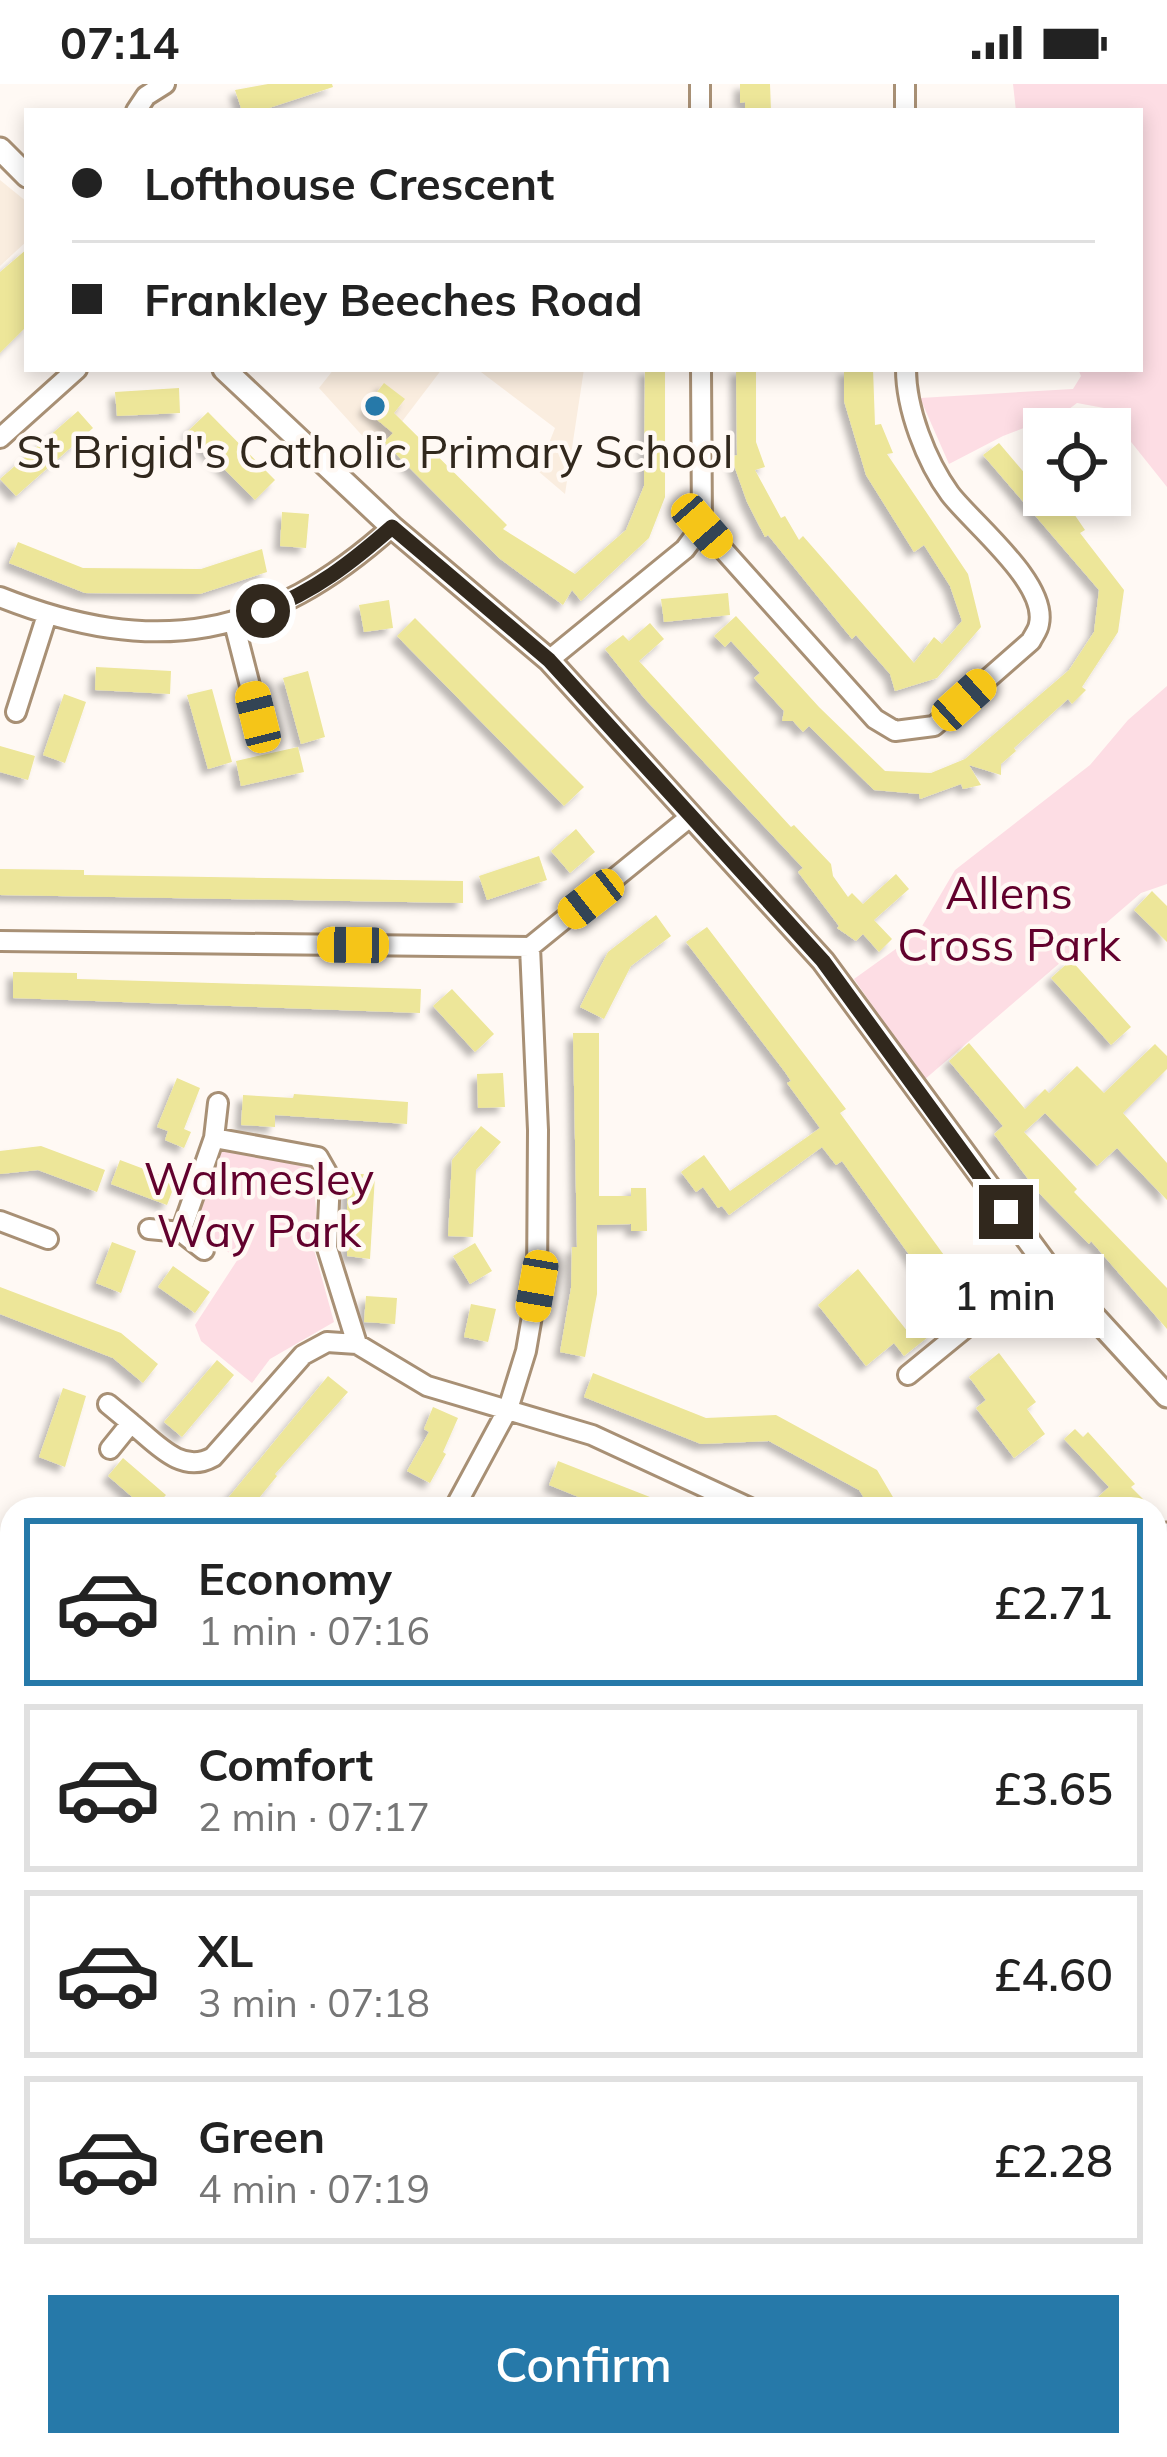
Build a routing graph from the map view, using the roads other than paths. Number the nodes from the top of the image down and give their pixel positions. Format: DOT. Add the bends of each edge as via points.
graph roads {
  1 [pos="165,84"];
  2 [pos="141,104"];
  3 [pos="0,149"];
  4 [pos="24,173"];
  5 [pos="74,372"];
  6 [pos="227,372"];
  7 [pos="701,372"];
  8 [pos="907,372"];
  9 [pos="0,438"];
  10 [pos="702,526"];
  11 [pos="392,527"];
  12 [pos="0,597"];
  13 [pos="47,615"];
  14 [pos="233,623"];
  15 [pos="549,660"];
  16 [pos="16,712"];
  17 [pos="258,717"];
  18 [pos="690,817"];
  19 [pos="0,941"];
  20 [pos="530,947"];
  21 [pos="218,1103"];
  22 [pos="214,1138"];
  23 [pos="0,1221"];
  24 [pos="149,1229"];
  25 [pos="181,1232"];
  26 [pos="48,1238"];
  27 [pos="204,1250"];
  28 [pos="1046,1263"];
  29 [pos="358,1344"];
  30 [pos="908,1375"];
  31 [pos="1167,1396"];
  32 [pos="108,1404"];
  33 [pos="508,1409"];
  34 [pos="131,1424"];
  35 [pos="110,1449"];
  36 [pos="460,1497"];
  37 [pos="726,1497"];
  1 -- 2 [label="street"];
  3 -- 4 [label="street"];
  5 -- 9 [label="street"];
  6 -- 11 [label="street"];
  7 -- 10 [label="street"];
  8 -- 10 [label="street" via="924,445 948,492 1024,578 1040,623 934,726 895,731 875,719"];
  10 -- 15 [label="street" via="685,549"];
  11 -- 14 [label="street" via="293,600"];
  11 -- 15 [label="street"];
  12 -- 13 [label="street"];
  13 -- 14 [label="street" via="182,632"];
  13 -- 16 [label="street"];
  14 -- 17 [label="street"];
  15 -- 18 [label="street"];
  18 -- 20 [label="street"];
  18 -- 28 [label="street" via="835,976"];
  19 -- 20 [label="street"];
  20 -- 33 [label="street" via="537,1286"];
  21 -- 22 [label="street"];
  22 -- 25 [label="street"];
  22 -- 29 [label="street" via="317,1157 325,1166 327,1248"];
  23 -- 26 [label="street"];
  24 -- 25 [label="street"];
  25 -- 27 [label="street"];
  28 -- 30 [label="street"];
  28 -- 31 [label="street"];
  29 -- 33 [label="street" via="428,1386"];
  29 -- 34 [label="street" via="327,1342 303,1355 198,1466 183,1464"];
  32 -- 34 [label="street"];
  33 -- 36 [label="street"];
  33 -- 37 [label="street" via="592,1436"];
  34 -- 35 [label="street"];
}
